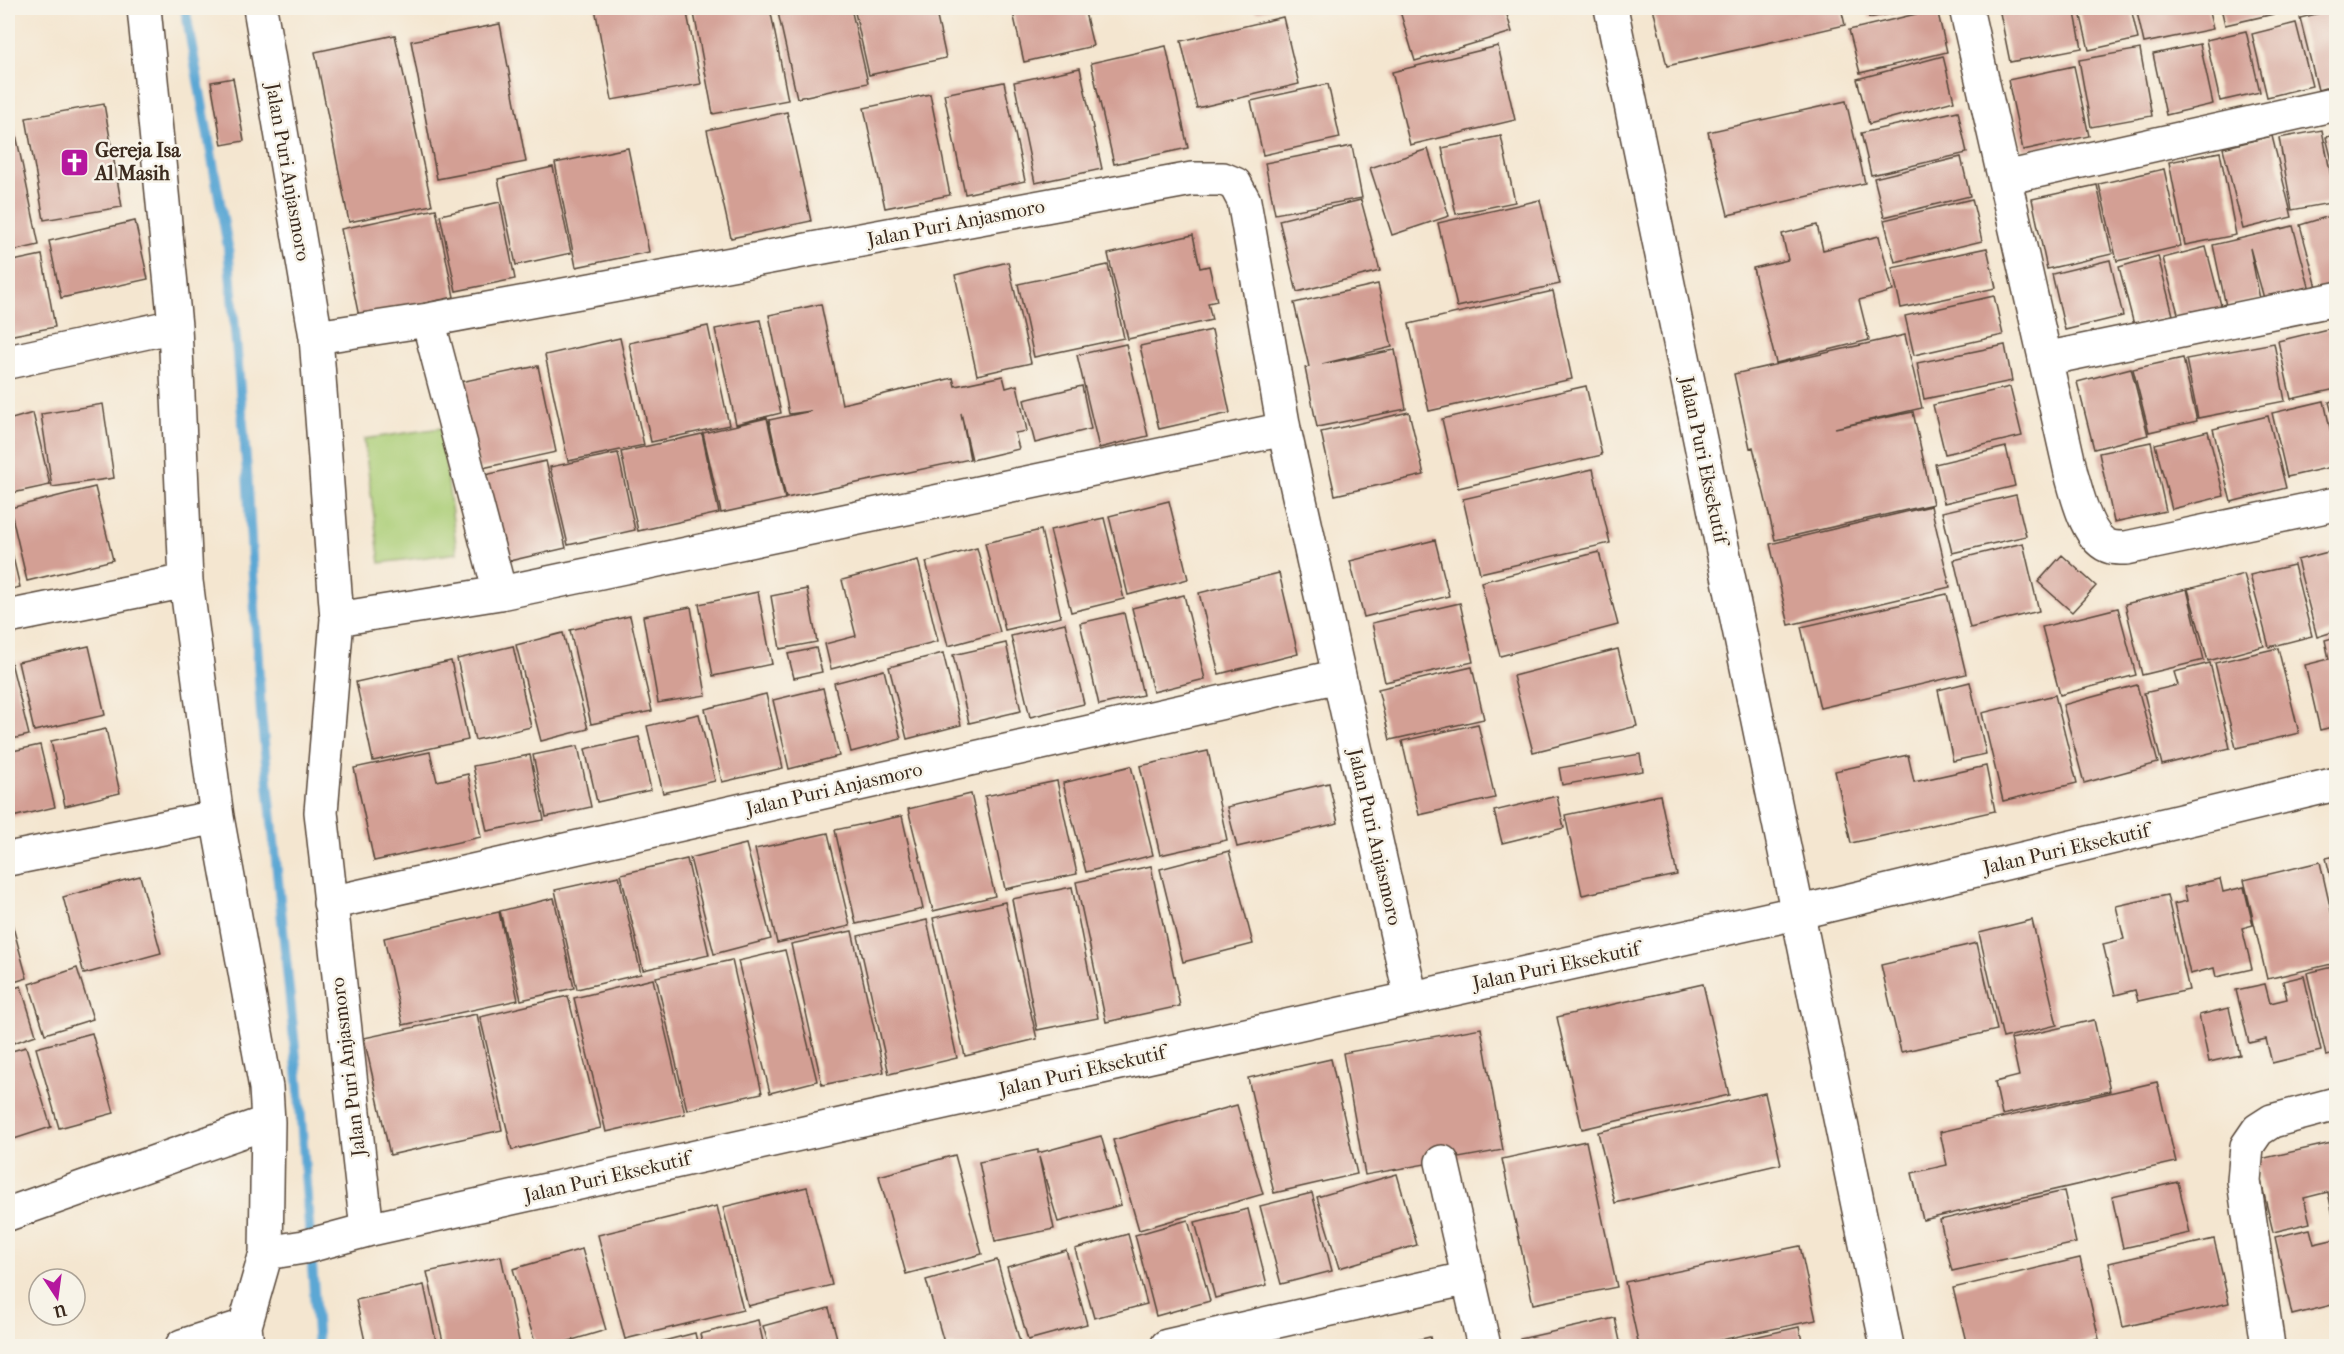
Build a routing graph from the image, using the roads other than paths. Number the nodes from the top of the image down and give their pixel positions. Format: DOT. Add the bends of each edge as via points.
graph roads {
  1 [pos="144,8"];
  2 [pos="260,8"];
  3 [pos="1611,8"];
  4 [pos="1966,8"];
  5 [pos="2337,104"];
  6 [pos="2005,178"];
  7 [pos="2337,298"];
  8 [pos="428,320"];
  9 [pos="175,326"];
  10 [pos="316,337"];
  11 [pos="2045,359"];
  12 [pos="8,362"];
  13 [pos="1284,429"];
  14 [pos="2337,504"];
  15 [pos="186,581"];
  16 [pos="500,593"];
  17 [pos="8,617"];
  18 [pos="336,620"];
  19 [pos="1339,676"];
  20 [pos="2337,784"];
  21 [pos="217,817"];
  22 [pos="8,860"];
  23 [pos="330,903"];
  24 [pos="1797,913"];
  25 [pos="1411,998"];
  26 [pos="2337,1104"];
  27 [pos="268,1122"];
  28 [pos="1442,1162"];
  29 [pos="8,1214"];
  30 [pos="360,1232"];
  31 [pos="266,1253"];
  32 [pos="1469,1278"];
  33 [pos="246,1336"];
  34 [pos="1225,1341"];
  35 [pos="182,1347"];
  36 [pos="1167,1347"];
  37 [pos="1485,1347"];
  38 [pos="1887,1347"];
  39 [pos="2268,1347"];
  1 -- 9 [label="street"];
  2 -- 10 [label="street, Jalan Puri Anjasmoro"];
  3 -- 24 [label="street, Jalan Puri Eksekutif"];
  4 -- 6 [label="street"];
  5 -- 6 [label="street"];
  6 -- 11 [label="street"];
  7 -- 11 [label="street"];
  8 -- 10 [label="street, Jalan Puri Anjasmoro"];
  8 -- 13 [label="street, Jalan Puri Anjasmoro" via="1192,179 1223,179 1235,183 1244,201"];
  8 -- 16 [label="street"];
  9 -- 12 [label="street"];
  9 -- 15 [label="street"];
  10 -- 18 [label="street, Jalan Puri Anjasmoro"];
  11 -- 14 [label="street" via="2081,509 2096,535 2111,547 2126,548"];
  13 -- 16 [label="street"];
  13 -- 19 [label="street, Jalan Puri Anjasmoro"];
  15 -- 17 [label="street"];
  15 -- 21 [label="street"];
  16 -- 18 [label="street"];
  18 -- 23 [label="street, Jalan Puri Anjasmoro" via="321,812"];
  19 -- 23 [label="street, Jalan Puri Anjasmoro"];
  19 -- 25 [label="street, Jalan Puri Anjasmoro"];
  20 -- 24 [label="street, Jalan Puri Eksekutif"];
  21 -- 22 [label="street"];
  21 -- 27 [label="street" via="266,1088"];
  23 -- 30 [label="street, Jalan Puri Anjasmoro"];
  24 -- 25 [label="street, Jalan Puri Eksekutif"];
  24 -- 38 [label="street, Jalan Puri Eksekutif"];
  25 -- 30 [label="street, Jalan Puri Eksekutif"];
  26 -- 39 [label="street" via="2272,1121 2258,1130 2247,1146 2244,1181"];
  27 -- 29 [label="street"];
  27 -- 31 [label="street"];
  28 -- 32 [label="street"];
  30 -- 31 [label="street, Jalan Puri Eksekutif"];
  31 -- 33 [label="street"];
  32 -- 34 [label="street"];
  32 -- 37 [label="street"];
  33 -- 35 [label="street"];
  34 -- 36 [label="street"];
}
